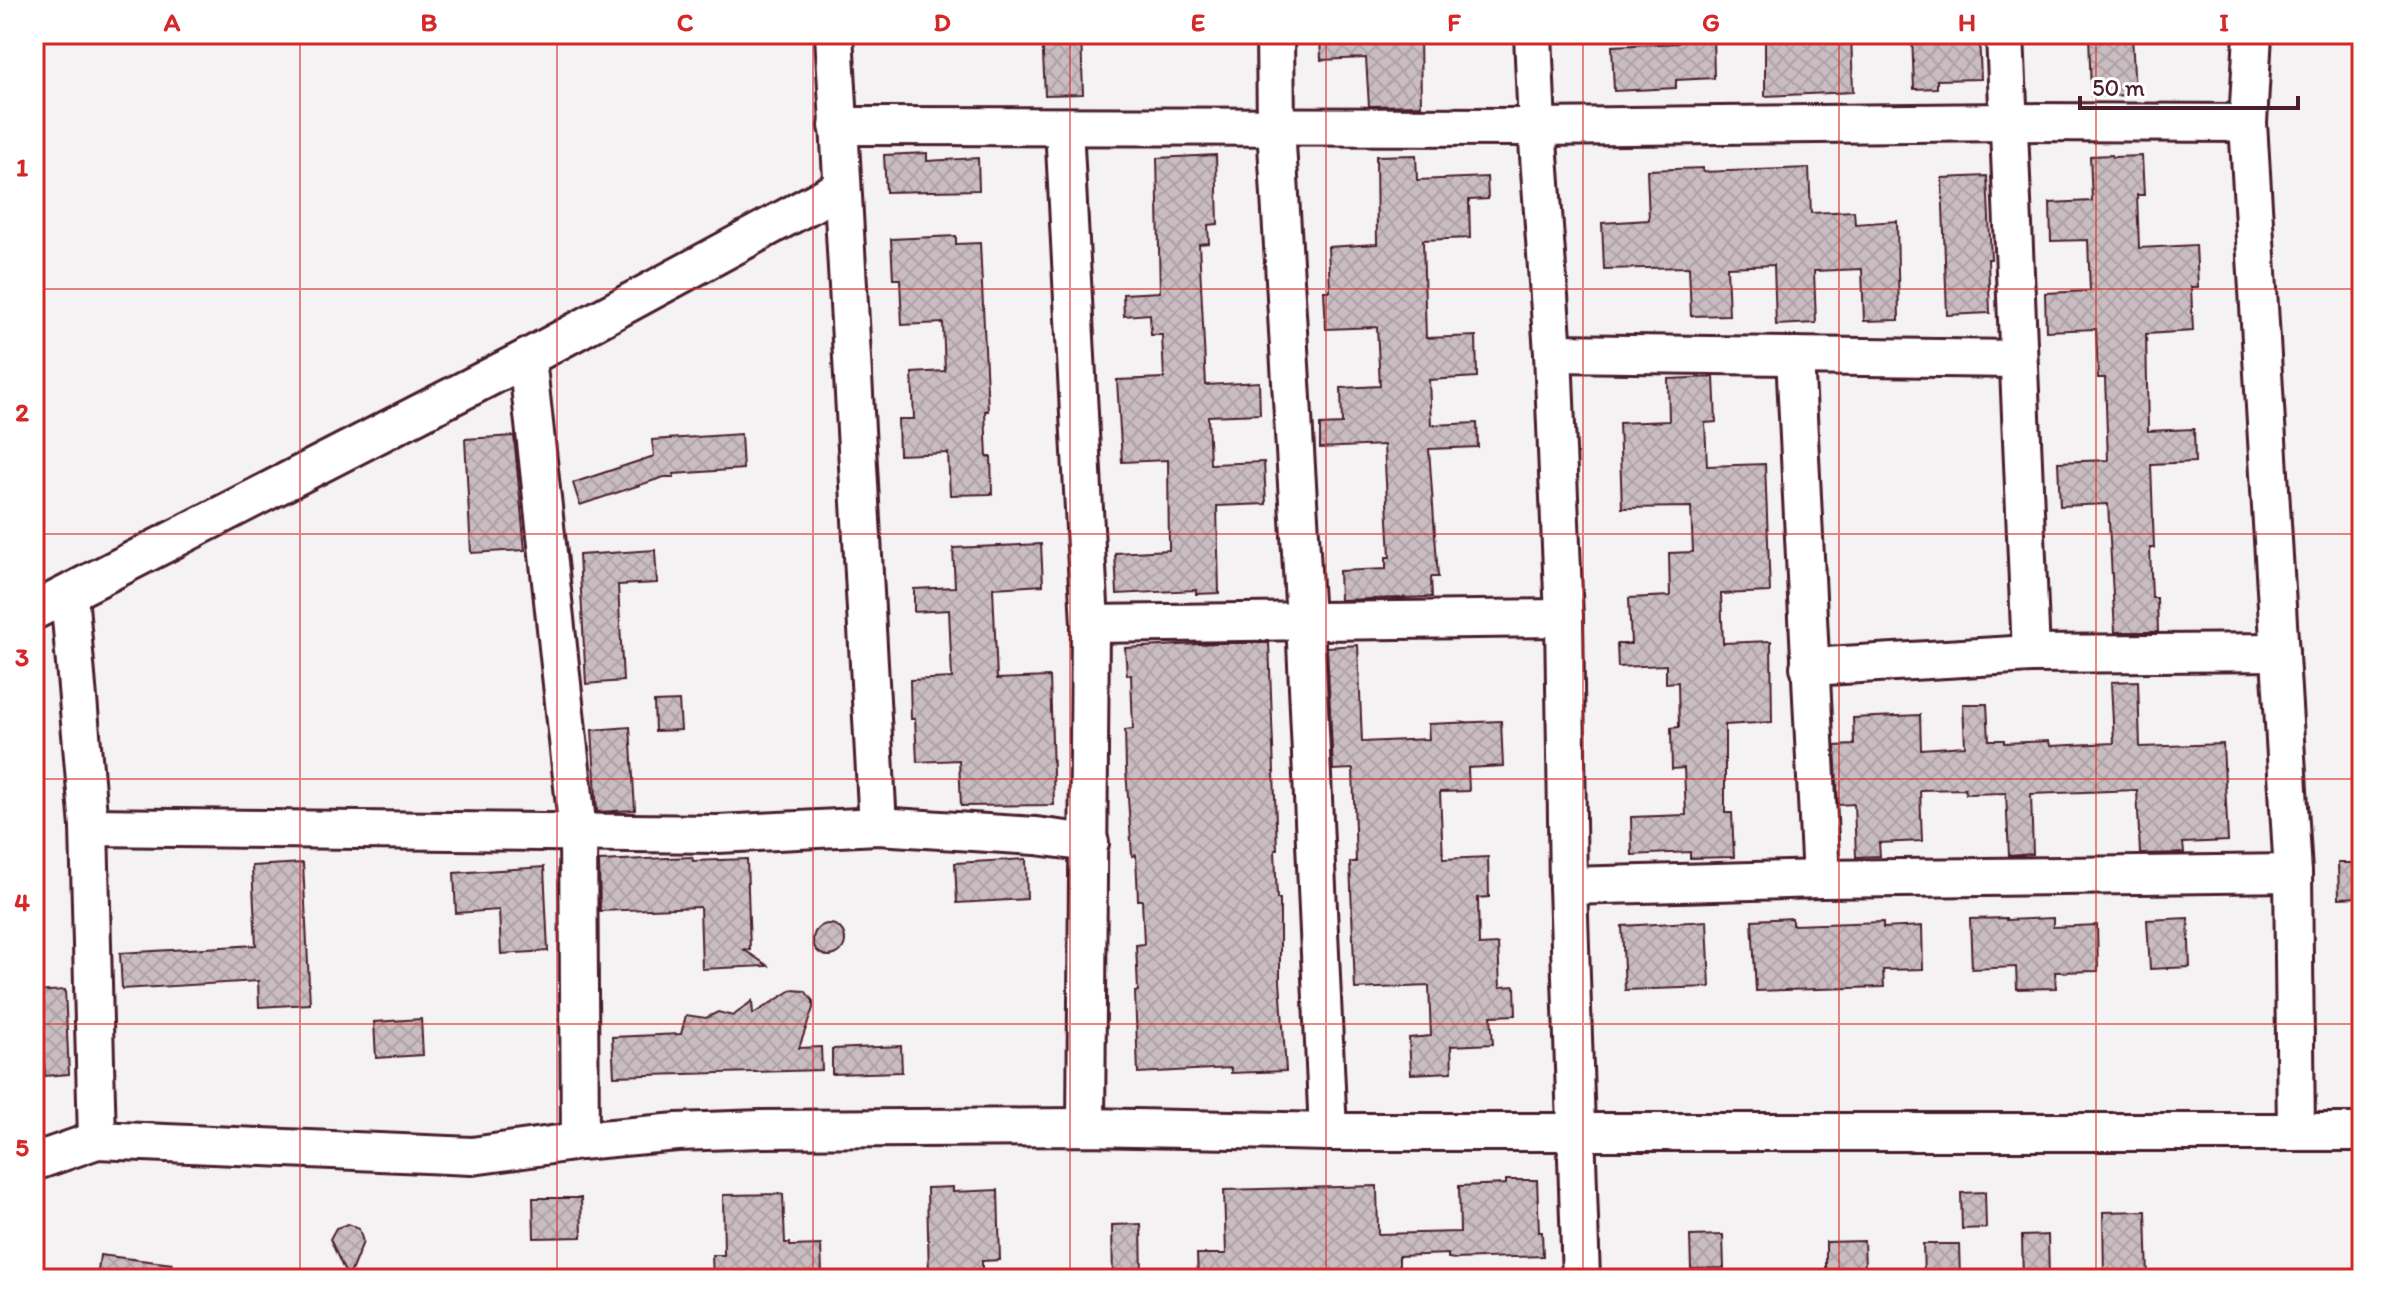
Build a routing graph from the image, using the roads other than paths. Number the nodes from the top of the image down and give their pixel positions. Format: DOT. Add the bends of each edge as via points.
graph roads {
  1 [pos="813,34"];
  2 [pos="834,34"];
  3 [pos="1275,34"];
  4 [pos="1533,34"];
  5 [pos="2005,34"];
  6 [pos="2253,34"];
  7 [pos="836,78"];
  8 [pos="2008,122"];
  9 [pos="2248,123"];
  10 [pos="838,126"];
  11 [pos="1064,127"];
  12 [pos="1276,127"];
  13 [pos="1537,127"];
  14 [pos="841,188"];
  15 [pos="1553,353"];
  16 [pos="1795,356"];
  17 [pos="527,358"];
  18 [pos="2018,359"];
  19 [pos="69,594"];
  20 [pos="34,611"];
  21 [pos="1564,618"];
  22 [pos="1305,620"];
  23 [pos="1090,624"];
  24 [pos="2280,652"];
  25 [pos="2031,654"];
  26 [pos="1809,667"];
  27 [pos="878,826"];
  28 [pos="89,827"];
  29 [pos="578,833"];
  30 [pos="1090,843"];
  31 [pos="2293,873"];
  32 [pos="1821,879"];
  33 [pos="1568,886"];
  34 [pos="1086,1127"];
  35 [pos="1575,1130"];
  36 [pos="2296,1131"];
  37 [pos="1328,1132"];
  38 [pos="2362,1132"];
  39 [pos="97,1140"];
  40 [pos="580,1141"];
  41 [pos="34,1162"];
  42 [pos="1581,1279"];
  1 -- 7 [label="street"];
  2 -- 7 [label="street"];
  3 -- 12 [label="street"];
  4 -- 13 [label="street"];
  5 -- 8 [label="street"];
  6 -- 9 [label="street"];
  7 -- 10 [label="street"];
  8 -- 9 [label="street"];
  8 -- 13 [label="street"];
  8 -- 18 [label="street"];
  9 -- 24 [label="street"];
  10 -- 11 [label="street"];
  10 -- 14 [label="street"];
  11 -- 12 [label="street"];
  11 -- 23 [label="street"];
  12 -- 13 [label="street"];
  12 -- 22 [label="street"];
  13 -- 15 [label="street"];
  14 -- 17 [label="street"];
  14 -- 27 [label="street"];
  15 -- 16 [label="street"];
  15 -- 21 [label="street"];
  16 -- 18 [label="street"];
  16 -- 26 [label="street"];
  17 -- 19 [label="street"];
  17 -- 29 [label="street"];
  18 -- 25 [label="street"];
  19 -- 20 [label="street"];
  19 -- 28 [label="street"];
  21 -- 22 [label="street"];
  21 -- 33 [label="street"];
  22 -- 23 [label="street"];
  22 -- 37 [label="street"];
  23 -- 30 [label="street"];
  24 -- 25 [label="street"];
  24 -- 31 [label="street"];
  25 -- 26 [label="street"];
  26 -- 32 [label="street"];
  27 -- 29 [label="street" via="718,834"];
  27 -- 30 [label="street"];
  28 -- 29 [label="street"];
  28 -- 39 [label="street"];
  29 -- 40 [label="street"];
  30 -- 34 [label="street"];
  31 -- 32 [label="street"];
  31 -- 36 [label="street"];
  32 -- 33 [label="street"];
  33 -- 35 [label="street"];
  34 -- 37 [label="street"];
  34 -- 40 [label="street" via="762,1129"];
  35 -- 36 [label="street"];
  35 -- 37 [label="street"];
  35 -- 42 [label="street"];
  36 -- 38 [label="street"];
  39 -- 40 [label="street" via="472,1156"];
  39 -- 41 [label="street"];
}
